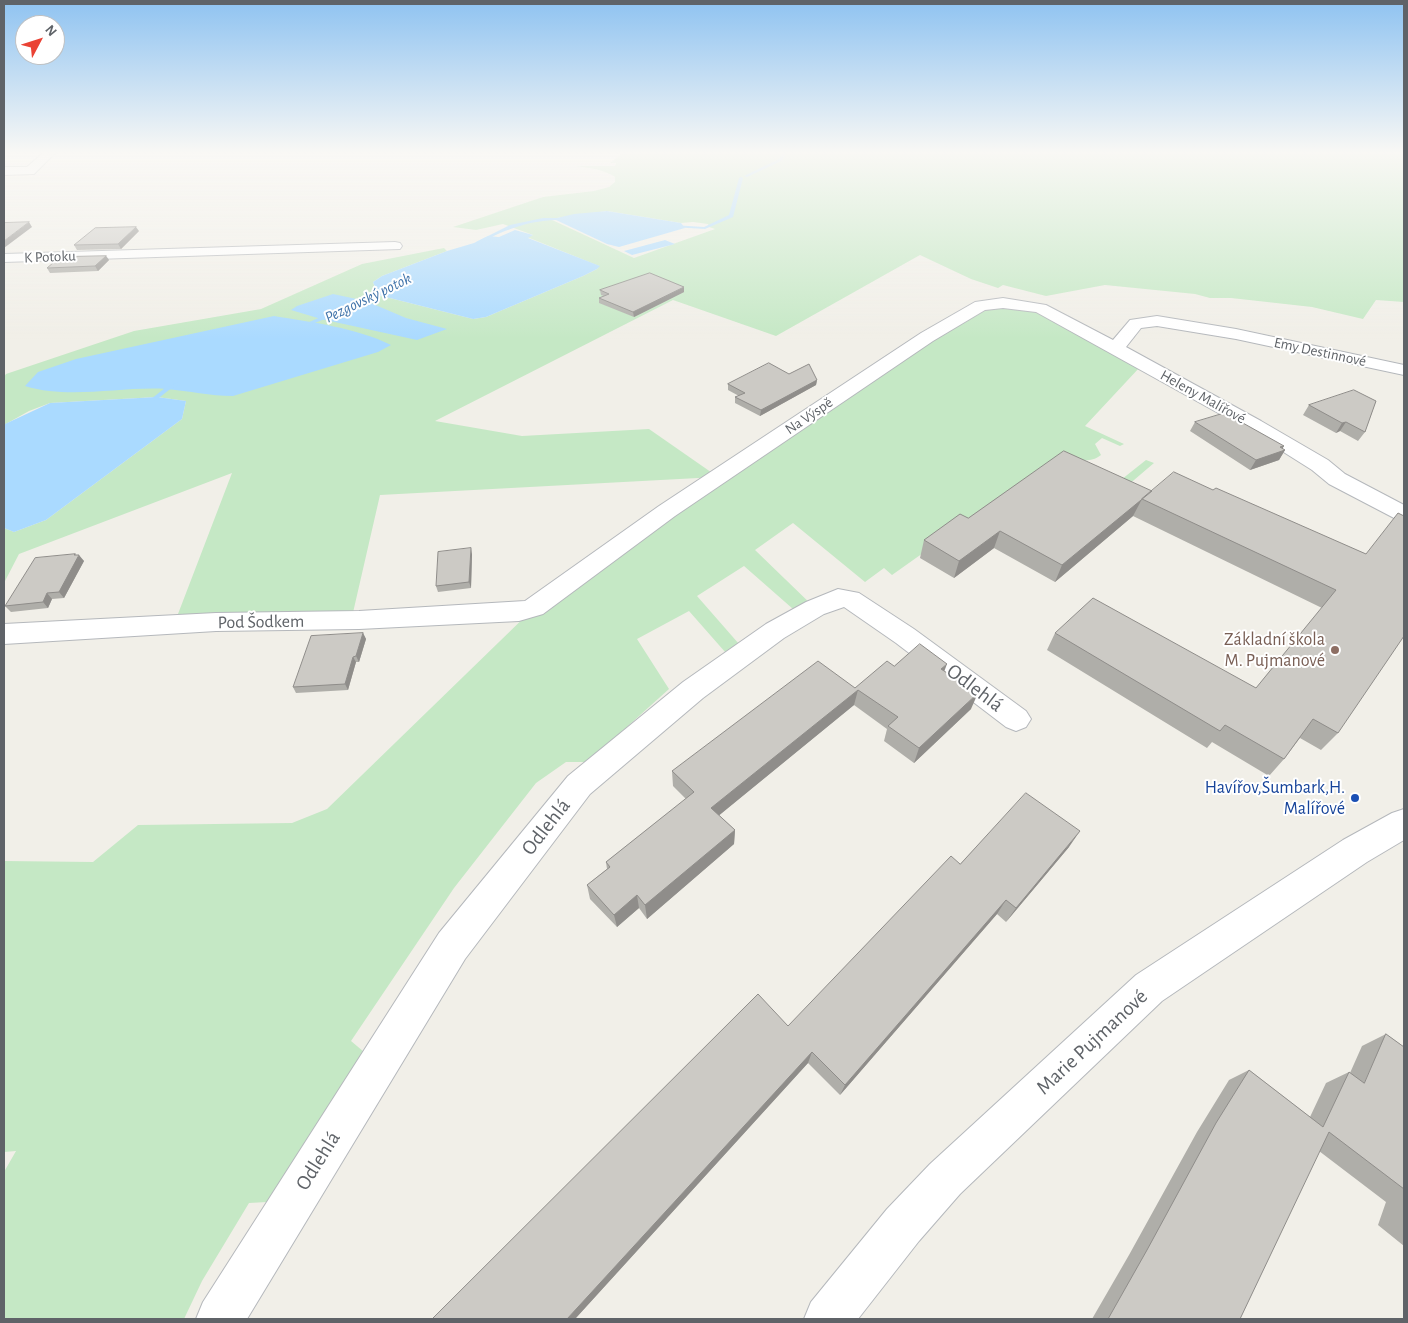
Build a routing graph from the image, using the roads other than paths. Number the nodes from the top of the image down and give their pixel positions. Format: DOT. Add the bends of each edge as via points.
graph roads {
  1 [pos="395,246"];
  2 [pos="4,258"];
  3 [pos="1115,348"];
  4 [pos="1404,370"];
  5 [pos="1404,514"];
  6 [pos="519,612"];
  7 [pos="4,634"];
  8 [pos="1016,719"];
  9 [pos="1404,823"];
  10 [pos="220,1319"];
  11 [pos="828,1319"];
  1 -- 2 [label="street, K Potoku"];
  3 -- 4 [label="street, Emy Destinnové" via="1136,324 1157,321 1236,334"];
  3 -- 5 [label="street, Heleny Malířové" via="1254,425 1337,479"];
  3 -- 6 [label="street, Na Výspě" via="1040,308 1003,303 981,305 919,342 667,511 534,608"];
  6 -- 7 [label="street, Pod Šodkem" via="358,620 216,622"];
  8 -- 10 [label="street, Odlehlá" via="850,599 838,598 775,631 693,690 579,785 452,946"];
  9 -- 11 [label="street, Marie Pujmanové" via="1355,851 1149,988 945,1179 903,1225"];
}
